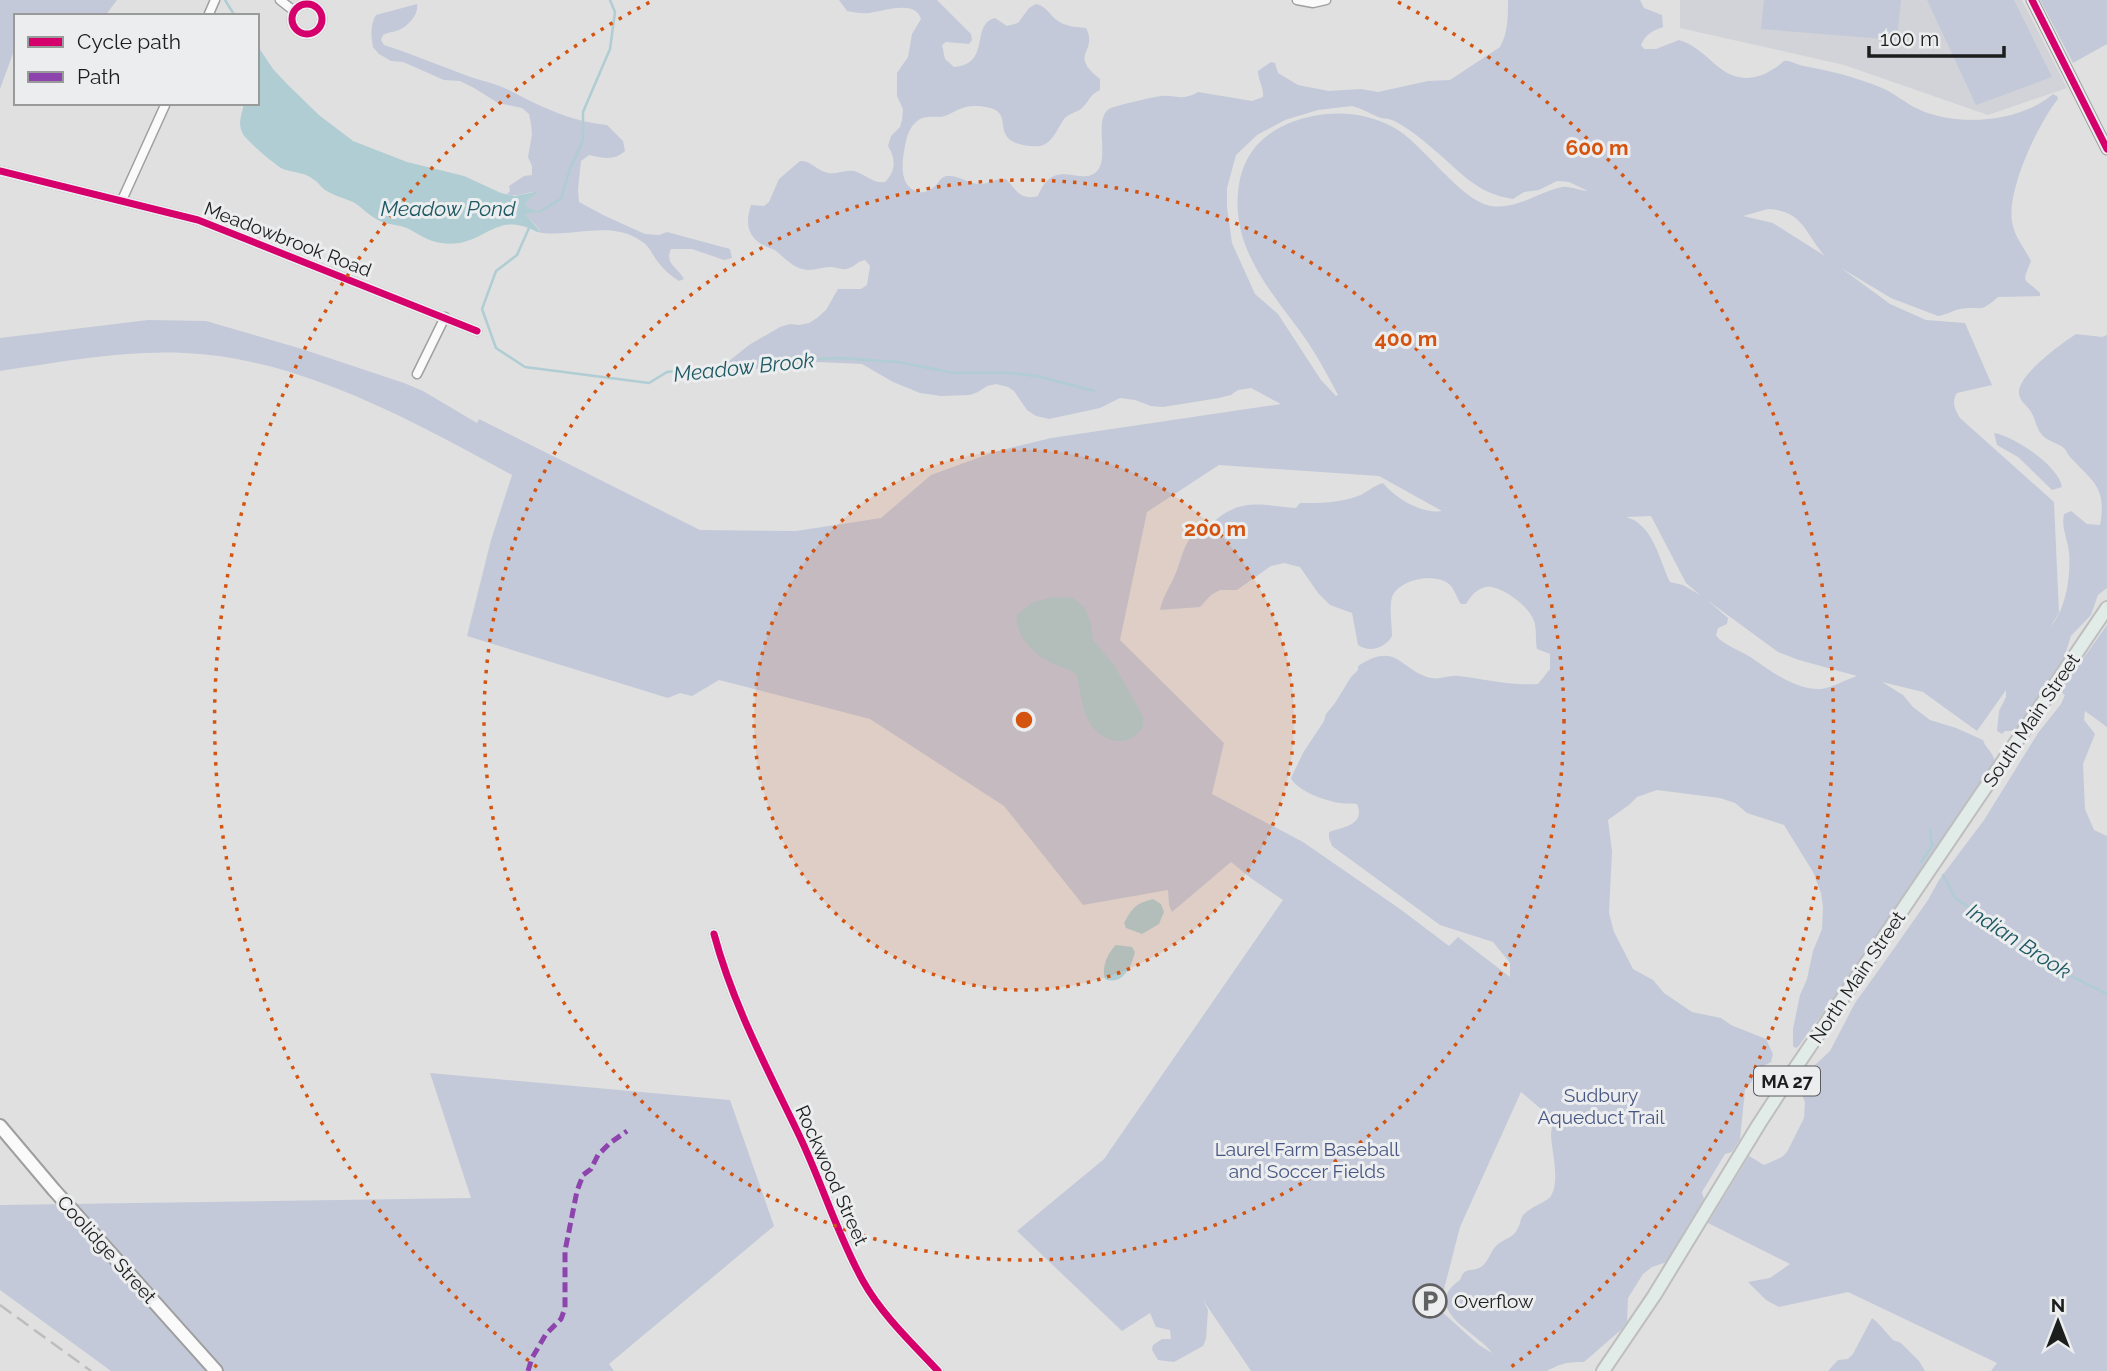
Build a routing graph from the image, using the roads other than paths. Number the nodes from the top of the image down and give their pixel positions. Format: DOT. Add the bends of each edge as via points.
graph roads {
  1 [pos="280,0"];
  2 [pos="1297,0"];
  3 [pos="1326,0"];
  4 [pos="2032,0"];
  5 [pos="294,11"];
  6 [pos="165,105"];
  7 [pos="2103,132"];
  8 [pos="2107,149"];
  9 [pos="0,171"];
  10 [pos="122,200"];
  11 [pos="445,317"];
  12 [pos="477,331"];
  13 [pos="417,374"];
  14 [pos="2107,608"];
  15 [pos="1979,797"];
  16 [pos="714,934"];
  17 [pos="0,1126"];
  18 [pos="216,1371"];
  19 [pos="938,1371"];
  20 [pos="1603,1371"];
  1 -- 5 [label="street"];
  2 -- 3 [label="street"];
  4 -- 7 [label="street"];
  6 -- 10 [label="street"];
  7 -- 8 [label="street"];
  9 -- 10 [label="street, Meadowbrook Road"];
  10 -- 11 [label="street, Meadowbrook Road" via="220,228"];
  11 -- 12 [label="street, Meadowbrook Road"];
  11 -- 13 [label="street"];
  14 -- 15 [label="main road, South Main Street / MA 27"];
  15 -- 20 [label="main road, North Main Street / MA 27" via="1796,1067"];
  16 -- 19 [label="street, Rockwood Street" via="736,1003 864,1283"];
  17 -- 18 [label="main road, Coolidge Street"];
}
